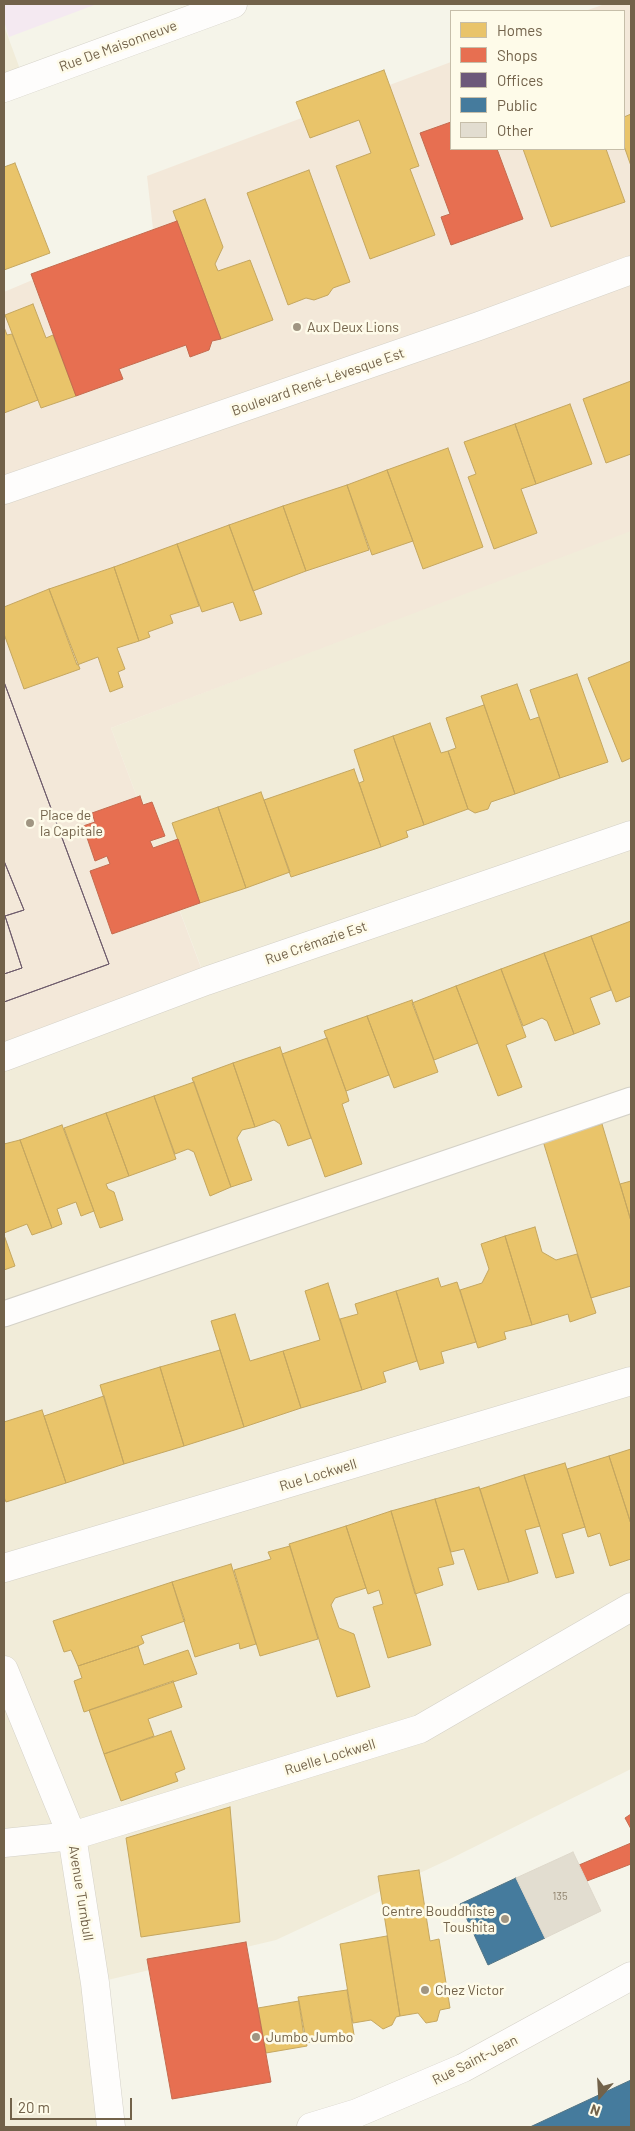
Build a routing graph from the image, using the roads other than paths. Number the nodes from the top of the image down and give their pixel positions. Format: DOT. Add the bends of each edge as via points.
graph roads {
  1 [pos="233,4"];
  2 [pos="4,88"];
  3 [pos="631,270"];
  4 [pos="4,490"];
  5 [pos="631,835"];
  6 [pos="4,1057"];
  7 [pos="631,1100"];
  8 [pos="4,1314"];
  9 [pos="631,1381"];
  10 [pos="4,1568"];
  11 [pos="631,1606"];
  12 [pos="4,1670"];
  13 [pos="72,1836"];
  14 [pos="4,1843"];
  15 [pos="631,1976"];
  16 [pos="112,2127"];
  17 [pos="311,2127"];
  1 -- 2 [label="street, Rue De Maisonneuve"];
  3 -- 4 [label="street, Boulevard René-Lévesque Est" via="479,326"];
  5 -- 6 [label="street, Rue Crémazie Est" via="206,981"];
  7 -- 8 [label="lane"];
  9 -- 10 [label="street, Rue Lockwell"];
  11 -- 13 [label="street, Ruelle Lockwell" via="420,1729"];
  12 -- 13 [label="street, Avenue Turnbull"];
  13 -- 14 [label="street, Ruelle Lockwell"];
  13 -- 16 [label="street, Avenue Turnbull" via="95,1983"];
  15 -- 17 [label="street, Rue Saint-Jean" via="463,2068 357,2113"];
}
